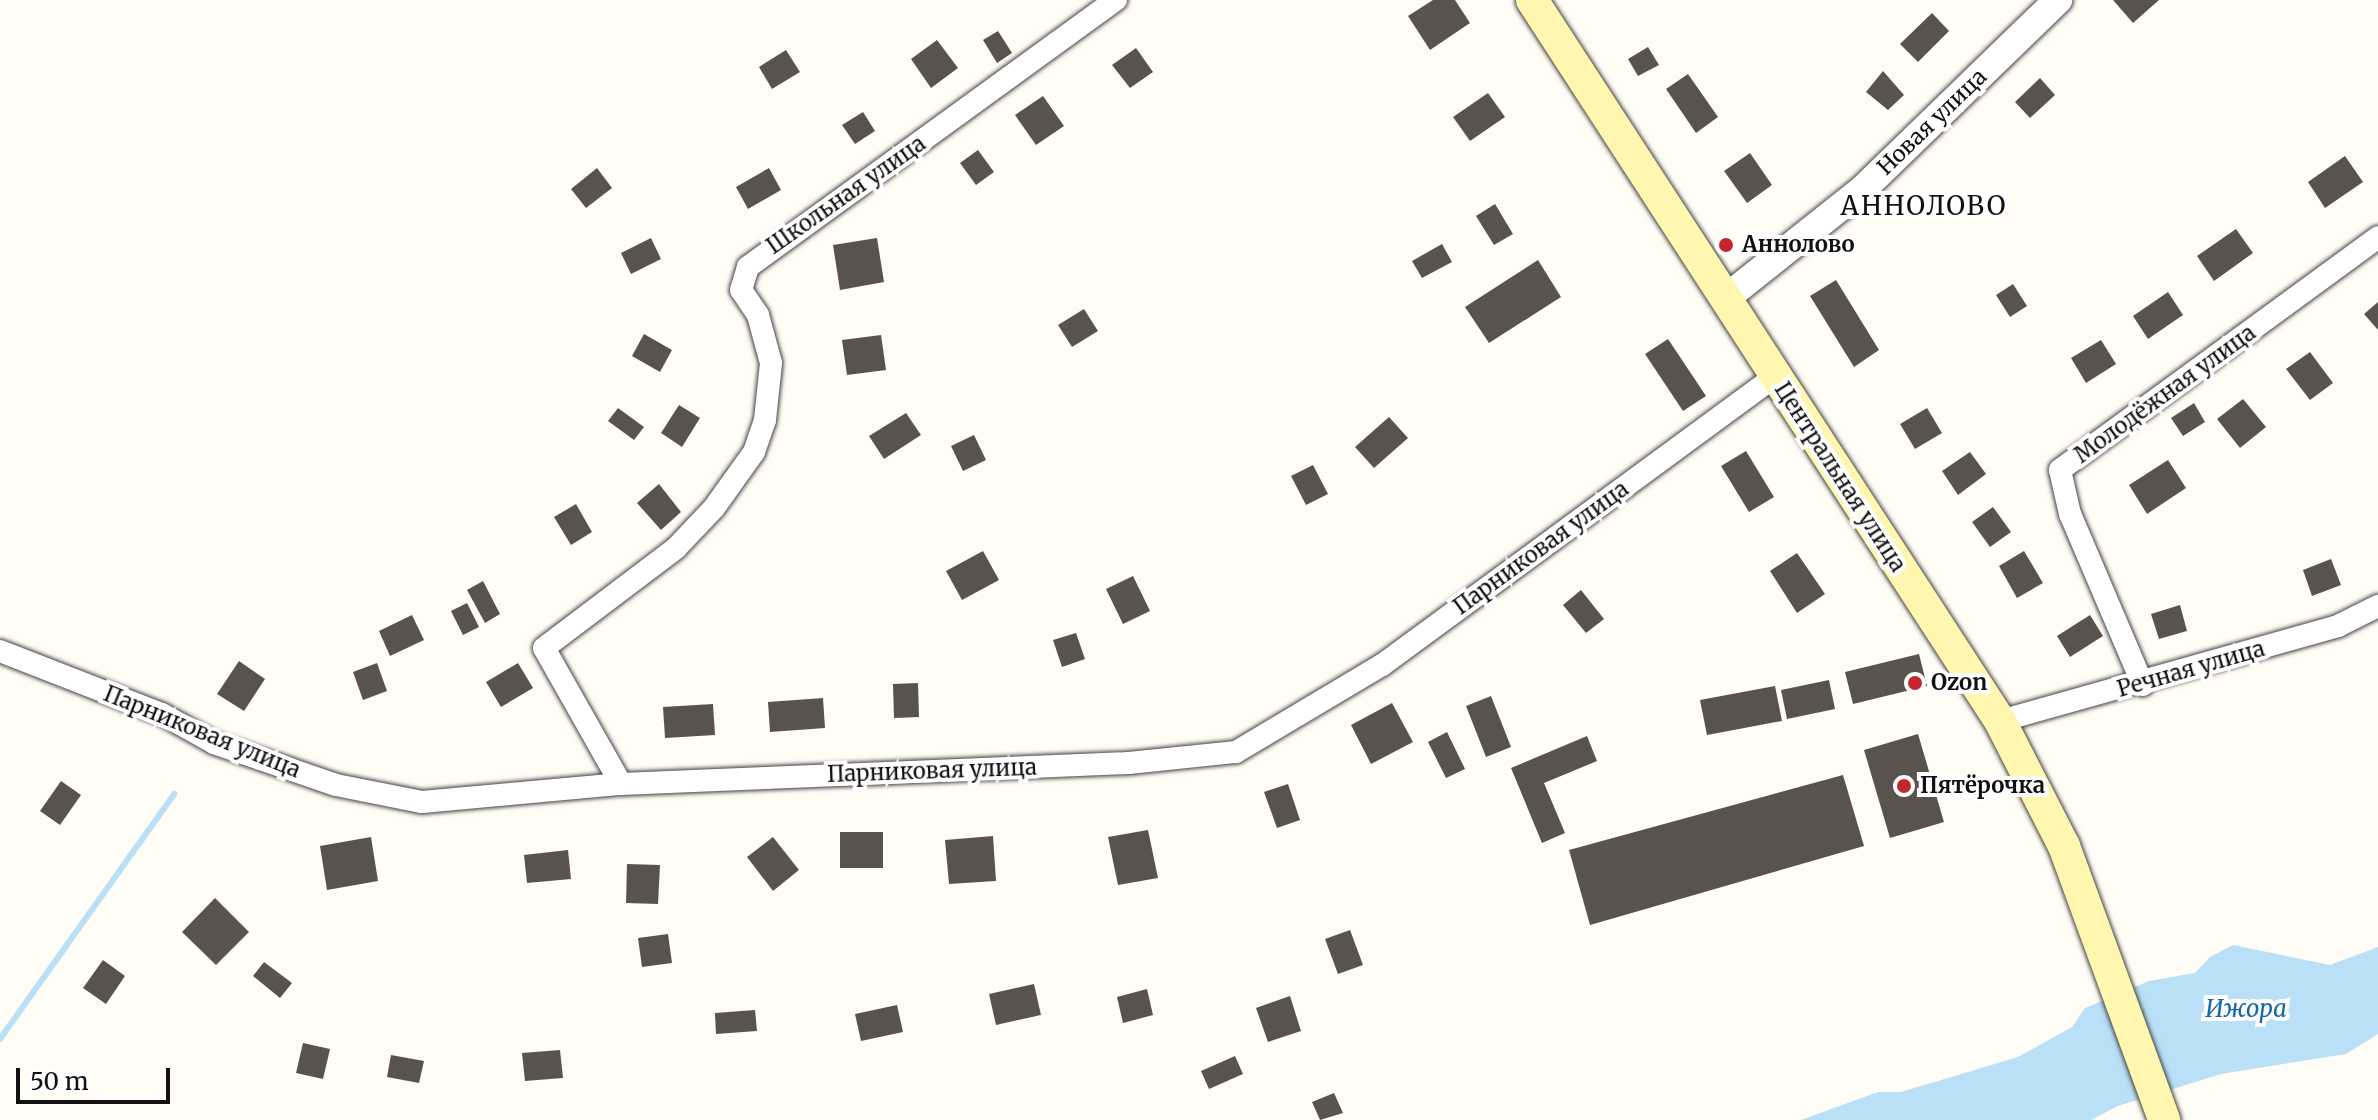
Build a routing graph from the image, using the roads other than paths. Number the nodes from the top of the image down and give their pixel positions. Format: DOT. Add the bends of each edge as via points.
graph roads {
  1 [pos="1116,0"];
  2 [pos="1532,0"];
  3 [pos="2058,0"];
  4 [pos="2378,237"];
  5 [pos="1726,298"];
  6 [pos="1775,376"];
  7 [pos="2378,606"];
  8 [pos="0,651"];
  9 [pos="2143,685"];
  10 [pos="2000,721"];
  11 [pos="621,784"];
  12 [pos="2164,1120"];
  1 -- 11 [label="street, Школьная улица" via="748,267 741,290 764,327 771,363 765,420 754,452 714,508 676,548 544,648"];
  2 -- 5 [label="main road, Центральная улица"];
  3 -- 5 [label="street, Новая улица" via="1863,189"];
  4 -- 9 [label="street, Молодёжная улица" via="2060,470 2070,514"];
  5 -- 6 [label="main road, Центральная улица"];
  6 -- 10 [label="main road, Центральная улица"];
  6 -- 11 [label="street, Парниковая улица" via="1382,665 1236,752 1129,763"];
  7 -- 9 [label="street, Речная улица" via="2338,626"];
  8 -- 11 [label="street, Парниковая улица" via="162,714 214,743 378,795 422,802"];
  9 -- 10 [label="street, Речная улица"];
  10 -- 12 [label="main road, Центральная улица" via="2051,815"];
}
